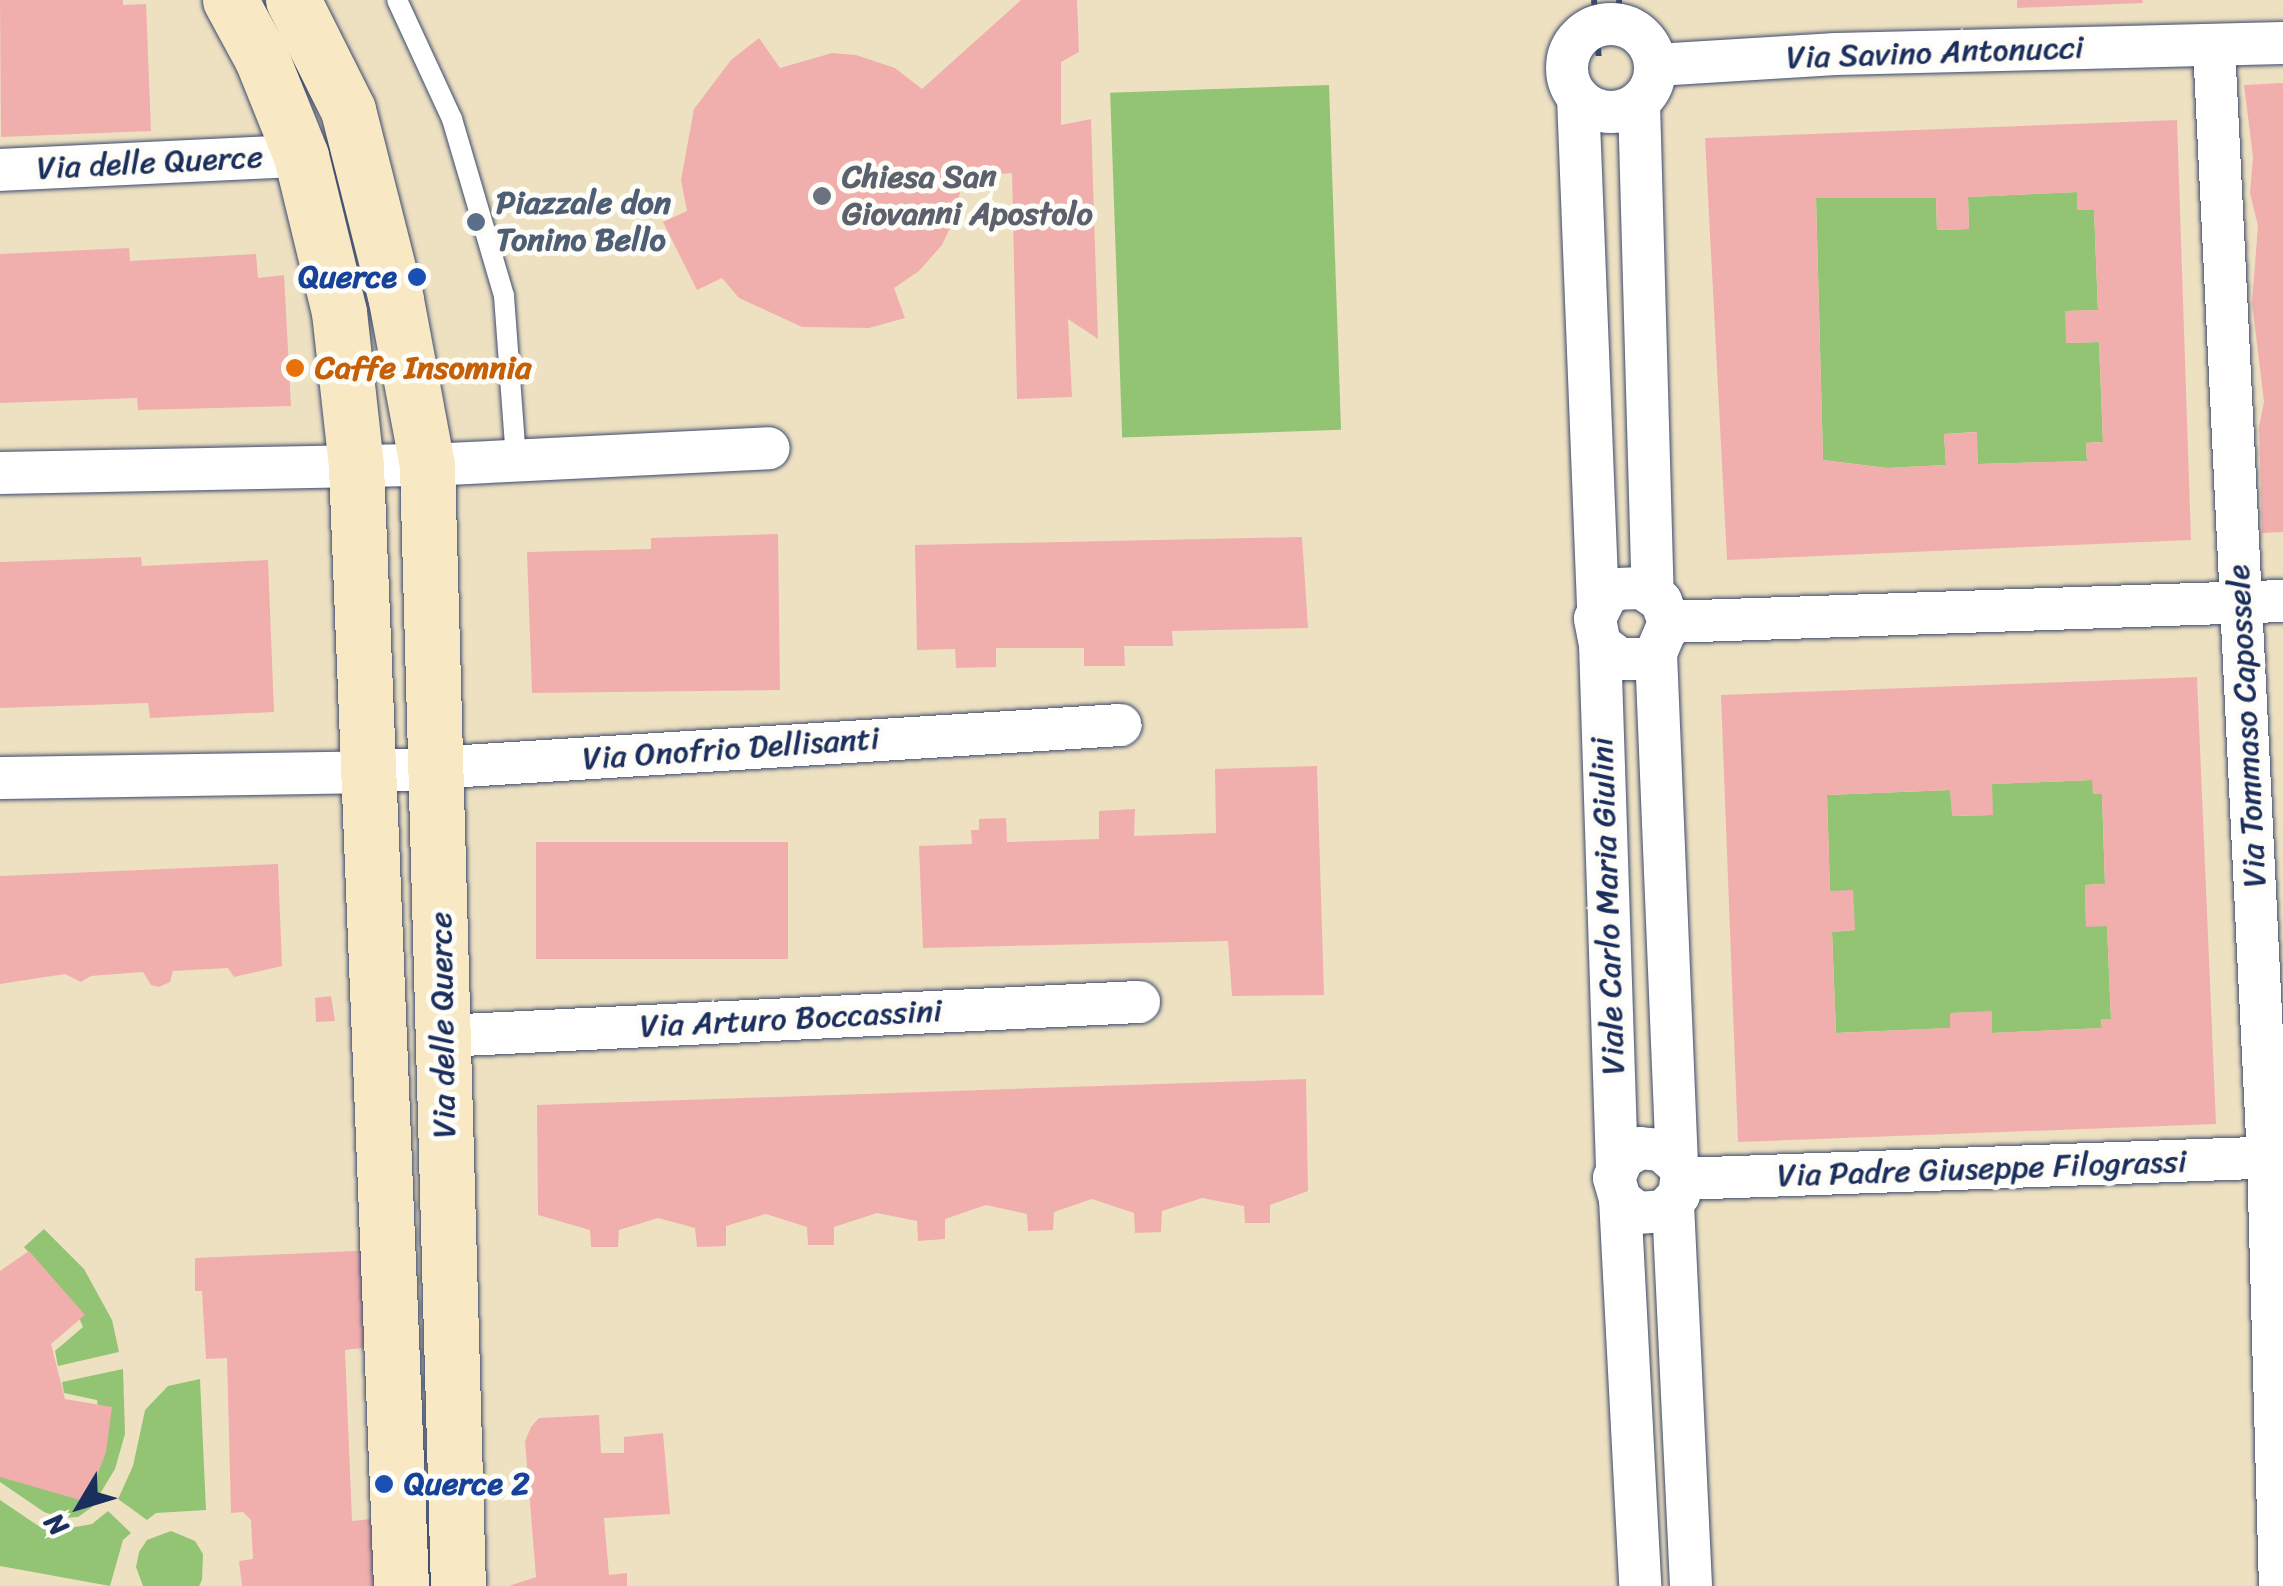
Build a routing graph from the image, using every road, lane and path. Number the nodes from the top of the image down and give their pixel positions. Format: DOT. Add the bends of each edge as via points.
graph roads {
  1 [pos="230,0"];
  2 [pos="293,0"];
  3 [pos="396,0"];
  4 [pos="1574,0"];
  5 [pos="2283,43"];
  6 [pos="1574,44"];
  7 [pos="2214,46"];
  8 [pos="1640,49"];
  9 [pos="1578,98"];
  10 [pos="300,156"];
  11 [pos="0,170"];
  12 [pos="769,448"];
  13 [pos="516,460"];
  14 [pos="428,465"];
  15 [pos="356,466"];
  16 [pos="0,473"];
  17 [pos="2262,602"];
  18 [pos="1659,622"];
  19 [pos="1599,625"];
  20 [pos="1121,725"];
  21 [pos="436,767"];
  22 [pos="354,773"];
  23 [pos="0,778"];
  24 [pos="1139,1002"];
  25 [pos="443,1036"];
  26 [pos="2275,1158"];
  27 [pos="1677,1182"];
  28 [pos="1618,1184"];
  29 [pos="401,1586"];
  30 [pos="458,1586"];
  31 [pos="1640,1586"];
  32 [pos="1692,1586"];
  33 [pos="2280,1586"];
  1 -- 10 [label="street, Via delle Querce" via="262,59"];
  2 -- 14 [label="street, Via delle Querce" via="348,110 396,300"];
  3 -- 13 [label="lane" via="452,119 504,296"];
  4 -- 6 [label="street"];
  5 -- 7 [label="street, Via Savino Antonucci"];
  6 -- 8 [label="street" via="1596,26 1620,24"];
  6 -- 9 [label="street" via="1567,71"];
  7 -- 8 [label="street, Via Savino Antonucci" via="1836,54"];
  7 -- 17 [label="street, Via Tommaso Capossele"];
  8 -- 9 [label="street" via="1626,110 1603,112"];
  8 -- 18 [label="street, Viale Carlo Maria Giulini"];
  9 -- 19 [label="street, Viale Carlo Maria Giulini"];
  10 -- 11 [label="street, Via delle Querce"];
  10 -- 15 [label="street, Via delle Querce" via="339,312"];
  12 -- 13 [label="street"];
  13 -- 14 [label="street"];
  14 -- 15 [label="street"];
  14 -- 21 [label="street, Via delle Querce"];
  15 -- 16 [label="street"];
  15 -- 22 [label="street, Via delle Querce"];
  17 -- 18 [label="street"];
  17 -- 26 [label="street, Via Tommaso Capossele"];
  18 -- 19 [label="street" via="1629,587 1617,590"];
  18 -- 19 [label="street" via="1645,659 1620,659"];
  18 -- 27 [label="street, Viale Carlo Maria Giulini"];
  19 -- 28 [label="street, Viale Carlo Maria Giulini"];
  20 -- 21 [label="street, Via Onofrio Dellisanti"];
  21 -- 22 [label="street, Via Onofrio Dellisanti"];
  21 -- 25 [label="street, Via delle Querce"];
  22 -- 23 [label="street"];
  22 -- 29 [label="street, Via delle Querce"];
  24 -- 25 [label="street, Via Arturo Boccassini"];
  25 -- 30 [label="street, Via delle Querce"];
  26 -- 27 [label="street, Via Padre Giuseppe Filograssi"];
  26 -- 33 [label="street, Via Tommaso Capossele"];
  27 -- 28 [label="street, Via Padre Giuseppe Filograssi" via="1646,1215"];
  27 -- 28 [label="street" via="1651,1147 1631,1152"];
  27 -- 32 [label="street, Viale Carlo Maria Giulini"];
  28 -- 31 [label="street, Viale Carlo Maria Giulini"];
}
